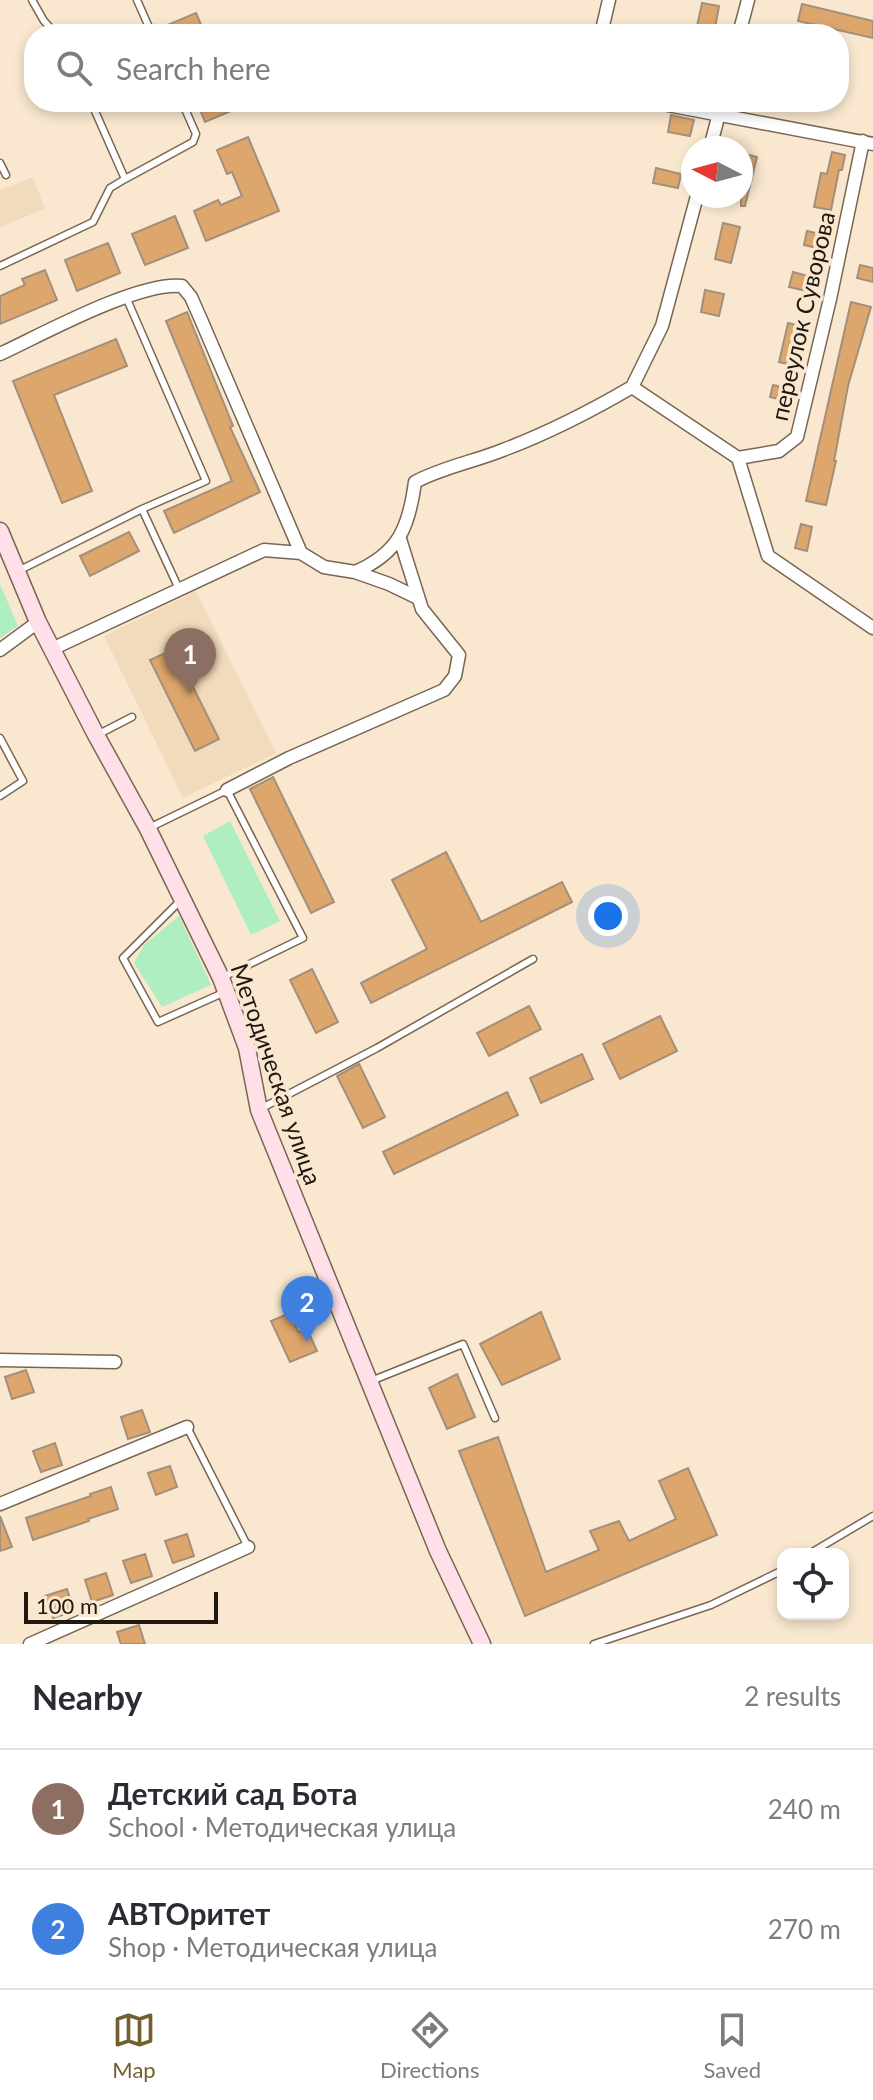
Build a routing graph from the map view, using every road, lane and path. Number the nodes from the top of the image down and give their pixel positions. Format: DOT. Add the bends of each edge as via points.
graph roads {
  1 [pos="32,0"];
  2 [pos="137,0"];
  3 [pos="609,0"];
  4 [pos="748,0"];
  5 [pos="47,24"];
  6 [pos="148,24"];
  7 [pos="603,24"];
  8 [pos="742,24"];
  9 [pos="95,112"];
  10 [pos="186,112"];
  11 [pos="720,112"];
  12 [pos="738,112"];
  13 [pos="713,136"];
  14 [pos="868,143"];
  15 [pos="0,163"];
  16 [pos="6,175"];
  17 [pos="125,179"];
  18 [pos="694,208"];
  19 [pos="0,266"];
  20 [pos="126,297"];
  21 [pos="0,354"];
  22 [pos="632,387"];
  23 [pos="738,458"];
  24 [pos="142,509"];
  25 [pos="0,531"];
  26 [pos="400,539"];
  27 [pos="301,553"];
  28 [pos="17,571"];
  29 [pos="355,572"];
  30 [pos="180,590"];
  31 [pos="418,598"];
  32 [pos="38,622"];
  33 [pos="873,628"];
  34 [pos="52,649"];
  35 [pos="0,650"];
  36 [pos="132,717"];
  37 [pos="96,735"];
  38 [pos="0,738"];
  39 [pos="227,790"];
  40 [pos="0,796"];
  41 [pos="148,829"];
  42 [pos="183,897"];
  43 [pos="533,959"];
  44 [pos="224,984"];
  45 [pos="259,1110"];
  46 [pos="0,1360"];
  47 [pos="115,1362"];
  48 [pos="367,1382"];
  49 [pos="495,1418"];
  50 [pos="187,1427"];
  51 [pos="0,1504"];
  52 [pos="873,1516"];
  53 [pos="248,1547"];
  54 [pos="819,1548"];
  55 [pos="777,1573"];
  56 [pos="30,1644"];
  57 [pos="482,1644"];
  58 [pos="594,1644"];
  1 -- 5 [label="lane"];
  2 -- 6 [label="lane"];
  3 -- 7 [label="street"];
  4 -- 8 [label="street"];
  9 -- 17 [label="lane"];
  10 -- 17 [label="lane" via="196,134 193,142"];
  11 -- 13 [label="street"];
  12 -- 14 [label="street"];
  14 -- 23 [label="street, переулок Суворова" via="797,437 779,451"];
  15 -- 16 [label="lane"];
  17 -- 19 [label="lane" via="110,188 93,222"];
  18 -- 22 [label="street" via="662,326"];
  20 -- 21 [label="street"];
  20 -- 24 [label="lane" via="206,481"];
  20 -- 27 [label="street" via="168,284 182,286 191,297"];
  22 -- 23 [label="street"];
  22 -- 26 [label="street" via="501,451 439,469 415,482"];
  23 -- 33 [label="street" via="768,556"];
  24 -- 28 [label="lane"];
  24 -- 30 [label="lane"];
  25 -- 28 [label="main road, Методическая улица"];
  26 -- 29 [label="street"];
  26 -- 31 [label="street"];
  27 -- 29 [label="street" via="324,567"];
  27 -- 30 [label="street" via="264,550"];
  28 -- 32 [label="main road, Методическая улица"];
  29 -- 31 [label="street"];
  30 -- 34 [label="street"];
  31 -- 39 [label="street" via="459,655 455,676 444,690"];
  32 -- 34 [label="main road, Методическая улица"];
  32 -- 35 [label="street"];
  34 -- 37 [label="main road, Методическая улица"];
  36 -- 37 [label="lane"];
  37 -- 41 [label="main road, Методическая улица"];
  38 -- 40 [label="lane" via="23,781"];
  39 -- 41 [label="lane"];
  39 -- 44 [label="lane" via="303,938"];
  41 -- 42 [label="main road, Методическая улица"];
  42 -- 44 [label="main road, Методическая улица"];
  42 -- 44 [label="lane" via="123,958 158,1022"];
  43 -- 45 [label="lane"];
  44 -- 45 [label="main road, Методическая улица" via="247,1048"];
  45 -- 48 [label="main road, Методическая улица"];
  46 -- 47 [label="street"];
  48 -- 49 [label="lane" via="463,1344"];
  48 -- 57 [label="main road, Методическая улица"];
  50 -- 51 [label="street"];
  50 -- 53 [label="lane"];
  52 -- 54 [label="lane"];
  53 -- 56 [label="street"];
  55 -- 58 [label="lane" via="711,1605"];
}
